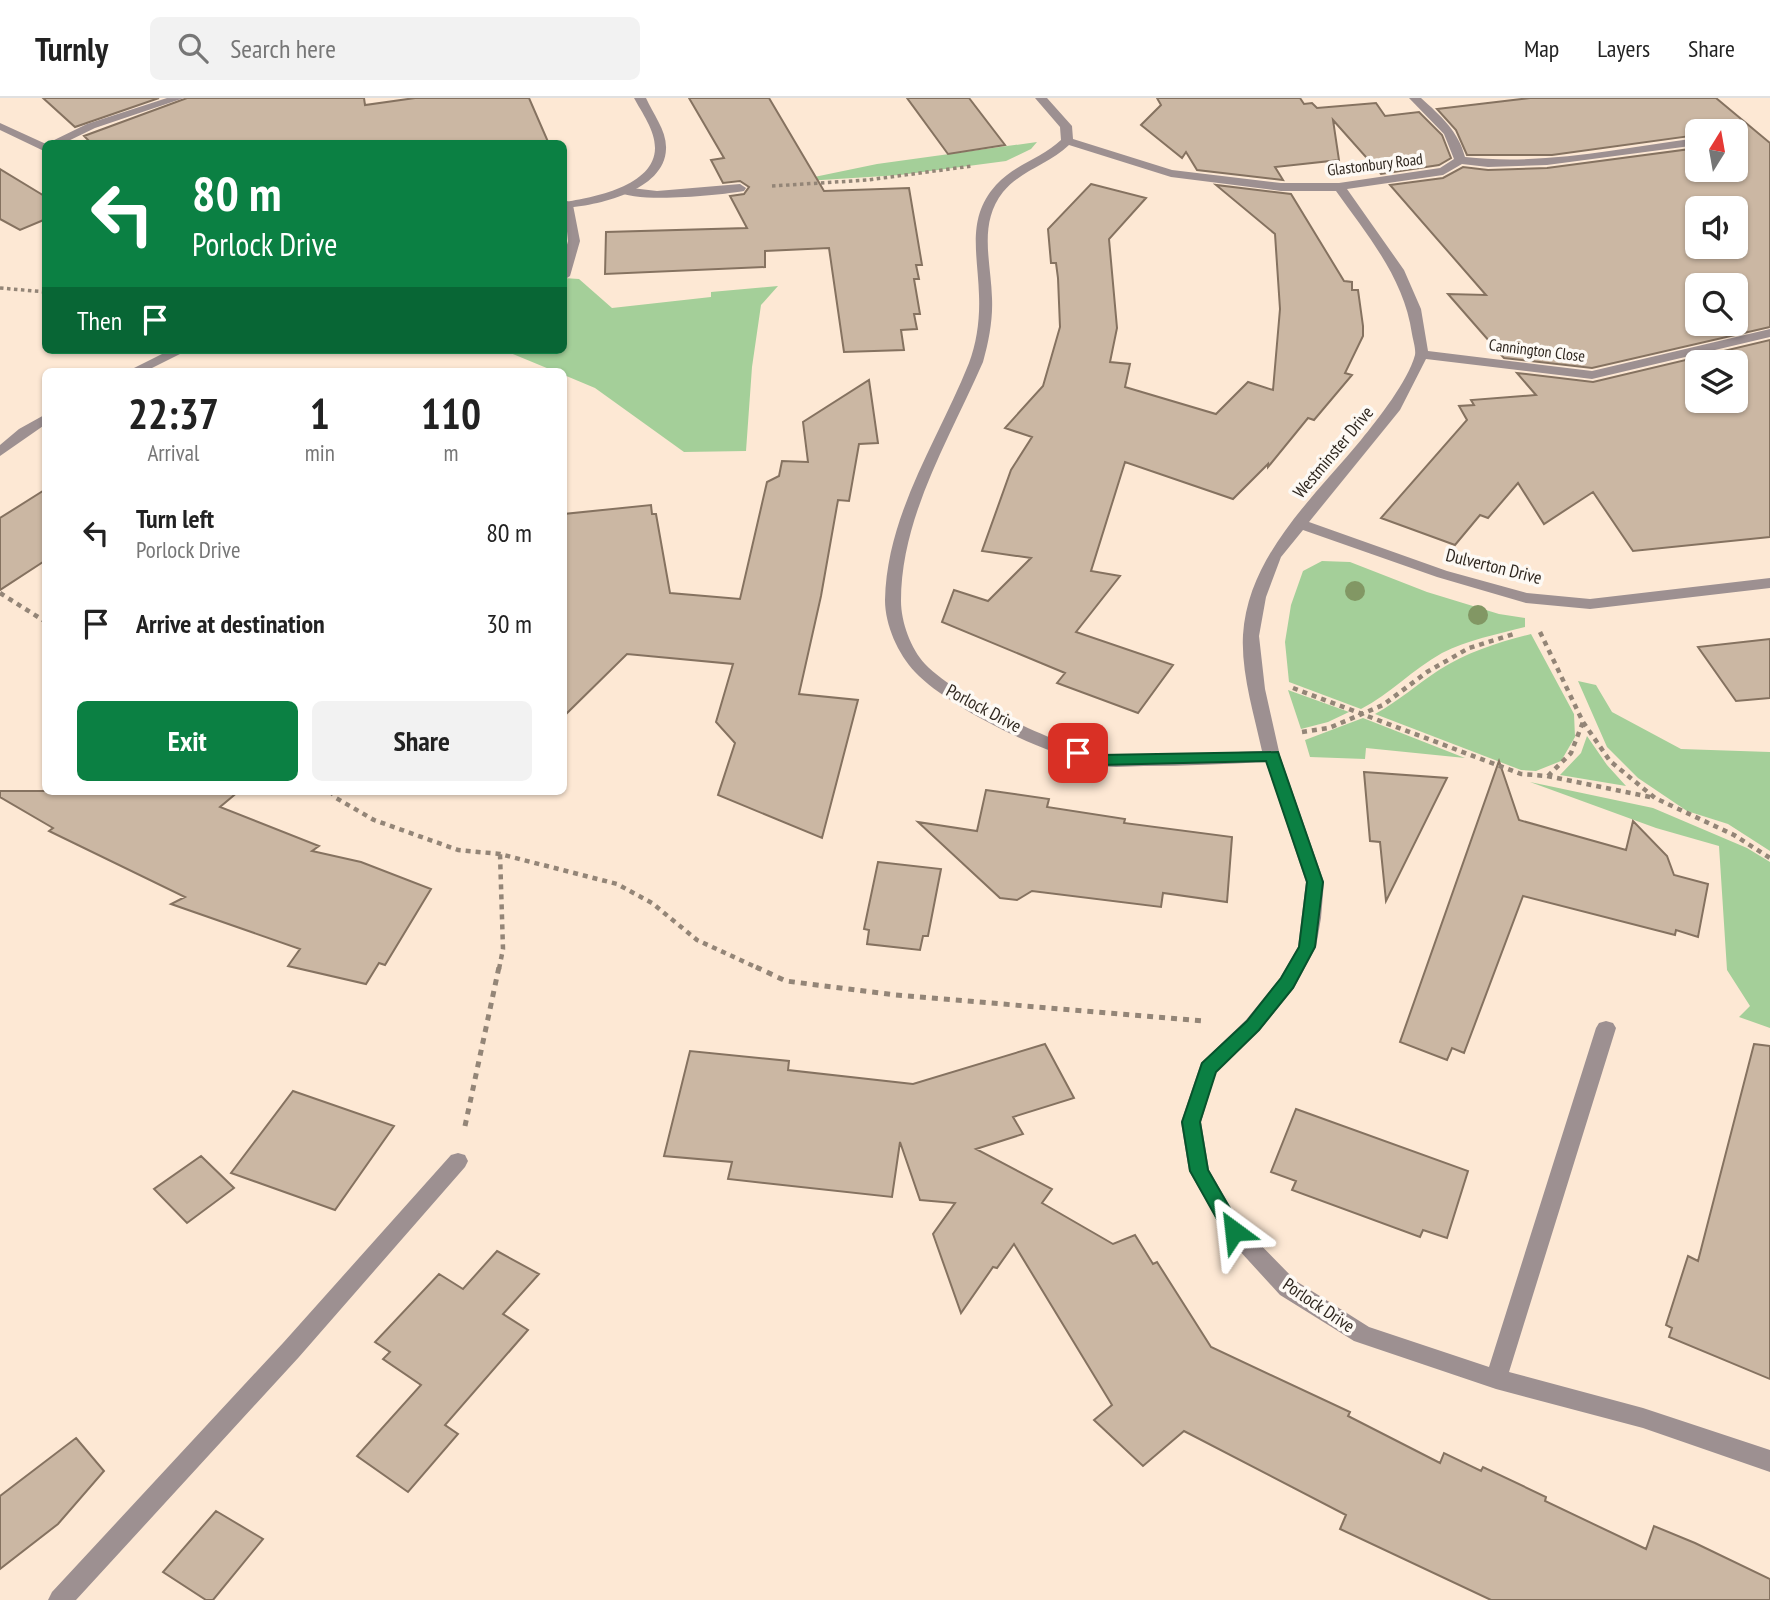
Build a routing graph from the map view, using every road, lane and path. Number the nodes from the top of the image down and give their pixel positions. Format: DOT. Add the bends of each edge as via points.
graph roads {
  1 [pos="178,98"];
  2 [pos="640,98"];
  3 [pos="1041,98"];
  4 [pos="1415,98"];
  5 [pos="0,126"];
  6 [pos="61,140"];
  7 [pos="1068,141"];
  8 [pos="1685,143"];
  9 [pos="42,145"];
  10 [pos="1460,160"];
  11 [pos="1029,167"];
  12 [pos="1339,187"];
  13 [pos="740,188"];
  14 [pos="623,191"];
  15 [pos="567,205"];
  16 [pos="567,213"];
  17 [pos="567,266"];
  18 [pos="0,288"];
  19 [pos="42,292"];
  20 [pos="1770,333"];
  21 [pos="173,354"];
  22 [pos="1422,354"];
  23 [pos="144,368"];
  24 [pos="42,421"];
  25 [pos="0,452"];
  26 [pos="1298,523"];
  27 [pos="1770,583"];
  28 [pos="0,593"];
  29 [pos="1526,598"];
  30 [pos="42,619"];
  31 [pos="1537,627"];
  32 [pos="1255,677"];
  33 [pos="1362,714"];
  34 [pos="1583,722"];
  35 [pos="1270,747"];
  36 [pos="1547,776"];
  37 [pos="333,795"];
  38 [pos="1655,798"];
  39 [pos="500,854"];
  40 [pos="1770,858"];
  41 [pos="1253,1026"];
  42 [pos="1606,1028"];
  43 [pos="458,1161"];
  44 [pos="1496,1379"];
  45 [pos="1770,1461"];
  46 [pos="60,1600"];
  1 -- 6 [label="street"];
  2 -- 14 [label="street" via="660,140 660,155 649,174"];
  3 -- 7 [label="street" via="1066,126"];
  4 -- 10 [label="street" via="1452,136"];
  5 -- 9 [label="street"];
  7 -- 11 [label="street, Porlock Drive" via="1055,154"];
  7 -- 12 [label="street, Glastonbury Road" via="1193,177 1281,187"];
  8 -- 10 [label="street" via="1531,162 1492,165"];
  10 -- 12 [label="street, Glastonbury Road" via="1443,171"];
  11 -- 13 [label="path" via="983,165 869,180"];
  11 -- 35 [label="street, Porlock Drive" via="1000,187 980,222 986,310 977,360 915,500 895,566 893,604 900,634 920,668 950,693 1057,746 1100,760"];
  12 -- 22 [label="street" via="1398,270 1415,309"];
  13 -- 14 [label="street" via="657,195"];
  14 -- 15 [label="street"];
  16 -- 17 [label="street" via="574,241"];
  18 -- 19 [label="path"];
  20 -- 22 [label="street, Cannington Close" via="1592,375"];
  21 -- 23 [label="street"];
  22 -- 26 [label="street, Westminster Drive" via="1395,407"];
  24 -- 25 [label="street"];
  26 -- 29 [label="street, Dulverton Drive"];
  26 -- 32 [label="street, Westminster Drive" via="1274,556 1258,597 1251,636"];
  27 -- 29 [label="street, Dulverton Drive" via="1590,604"];
  28 -- 30 [label="path"];
  29 -- 31 [label="path"];
  31 -- 33 [label="path" via="1469,648"];
  31 -- 34 [label="path"];
  32 -- 33 [label="path"];
  32 -- 35 [label="street, Westminster Drive"];
  33 -- 35 [label="path"];
  33 -- 36 [label="path" via="1521,774"];
  34 -- 36 [label="path" via="1566,764"];
  34 -- 38 [label="path" via="1609,761"];
  35 -- 41 [label="street, Porlock Drive" via="1315,882 1307,947 1287,983"];
  36 -- 38 [label="path"];
  37 -- 39 [label="path" via="374,820 458,850"];
  38 -- 40 [label="path" via="1734,835"];
  39 -- 41 [label="path" via="617,884 652,903 697,940 786,981"];
  39 -- 43 [label="path" via="503,949"];
  41 -- 44 [label="street, Porlock Drive" via="1208,1068 1191,1122 1199,1171 1234,1231 1288,1288 1362,1334"];
  42 -- 44 [label="street"];
  43 -- 46 [label="street"];
  44 -- 45 [label="street, Porlock Drive" via="1643,1418"];
}
